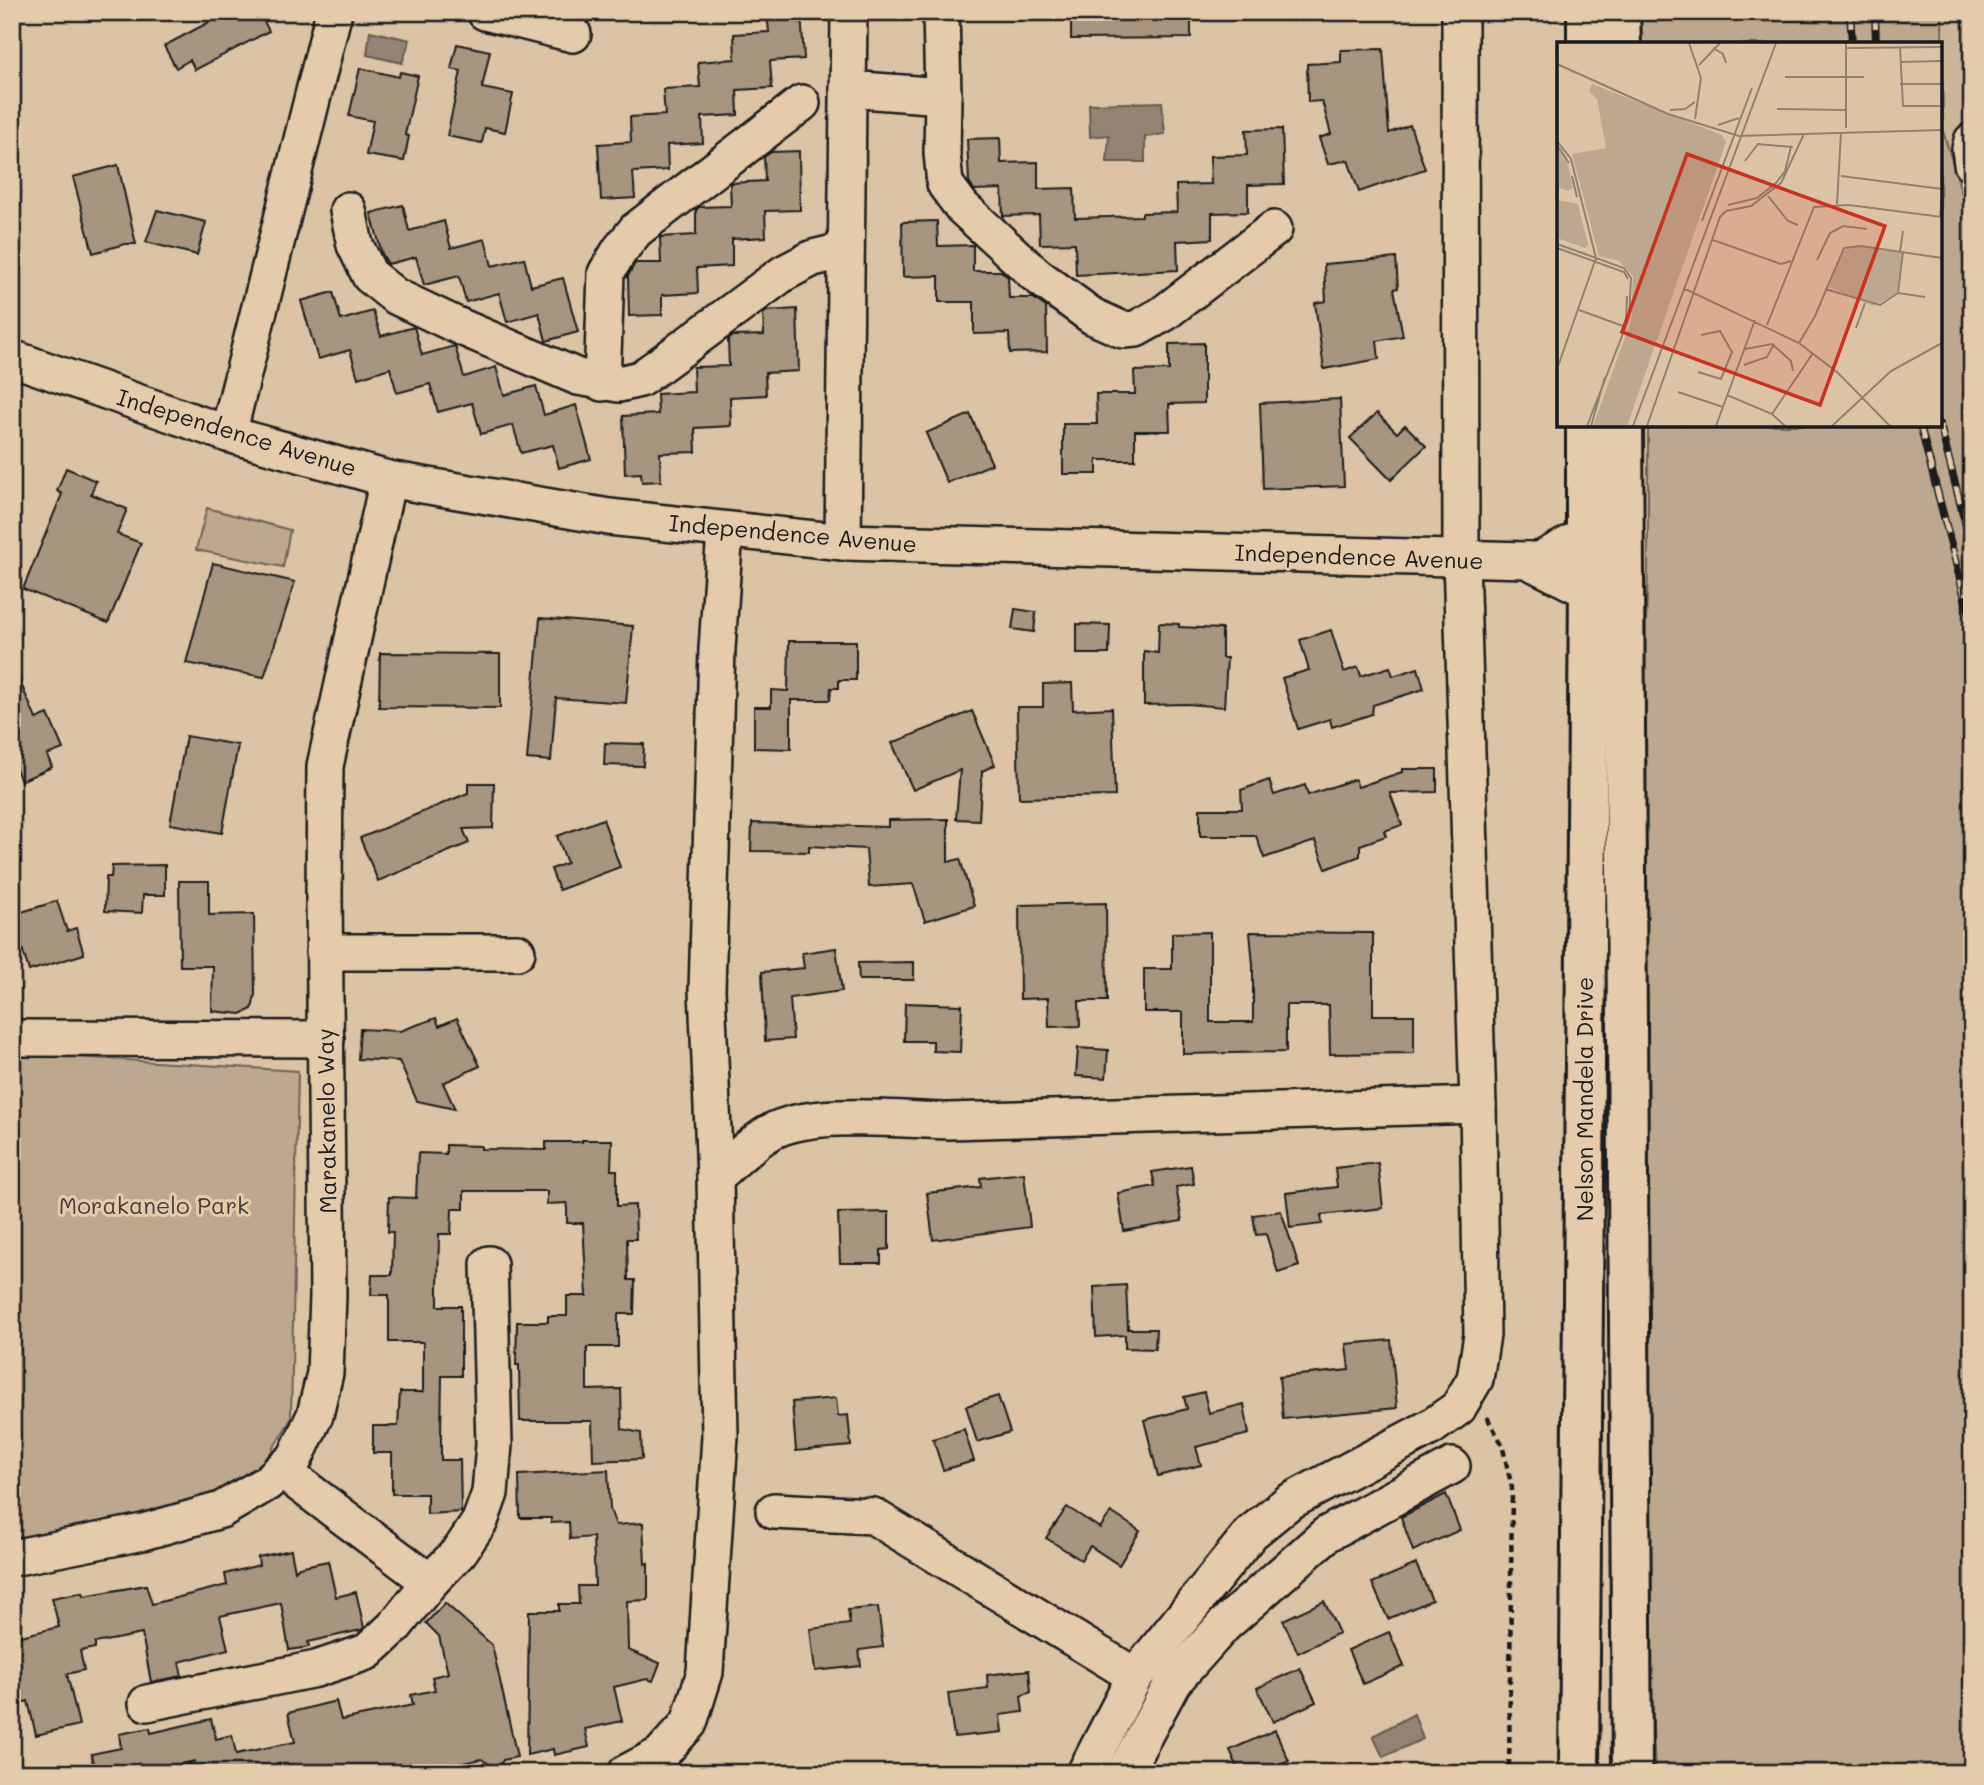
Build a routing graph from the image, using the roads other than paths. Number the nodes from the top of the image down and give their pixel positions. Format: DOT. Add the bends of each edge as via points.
graph roads {
  1 [pos="334,12"];
  2 [pos="485,12"];
  3 [pos="849,12"];
  4 [pos="941,12"];
  5 [pos="1460,12"];
  6 [pos="1587,12"];
  7 [pos="1620,12"];
  8 [pos="573,34"];
  9 [pos="1587,42"];
  10 [pos="1620,42"];
  11 [pos="848,89"];
  12 [pos="943,96"];
  13 [pos="802,103"];
  14 [pos="1972,141"];
  15 [pos="1972,164"];
  16 [pos="348,209"];
  17 [pos="1274,229"];
  18 [pos="846,250"];
  19 [pos="12,358"];
  20 [pos="602,383"];
  21 [pos="1586,427"];
  22 [pos="1623,427"];
  23 [pos="228,434"];
  24 [pos="388,479"];
  25 [pos="725,530"];
  26 [pos="1586,535"];
  27 [pos="843,542"];
  28 [pos="1461,559"];
  29 [pos="1527,560"];
  30 [pos="1589,591"];
  31 [pos="324,952"];
  32 [pos="517,952"];
  33 [pos="12,1038"];
  34 [pos="326,1039"];
  35 [pos="1478,1105"];
  36 [pos="715,1177"];
  37 [pos="489,1264"];
  38 [pos="1452,1466"];
  39 [pos="281,1470"];
  40 [pos="774,1511"];
  41 [pos="12,1559"];
  42 [pos="430,1582"];
  43 [pos="1135,1676"];
  44 [pos="147,1703"];
  45 [pos="626,1773"];
  46 [pos="1085,1773"];
  47 [pos="1124,1773"];
  48 [pos="1578,1773"];
  49 [pos="1632,1773"];
  1 -- 23 [label="street"];
  2 -- 8 [label="street"];
  3 -- 11 [label="street"];
  4 -- 12 [label="street"];
  5 -- 28 [label="street"];
  6 -- 9 [label="main road"];
  7 -- 10 [label="main road"];
  11 -- 12 [label="street"];
  11 -- 18 [label="street"];
  12 -- 17 [label="street" via="945,184 962,207 1036,275 1093,316 1123,330 1136,329 1163,314"];
  13 -- 20 [label="street" via="636,230 620,250 606,273"];
  14 -- 15 [label="street"];
  16 -- 20 [label="street" via="355,245 370,276 395,296 578,377"];
  18 -- 20 [label="street" via="813,258 784,273 640,379"];
  18 -- 27 [label="street"];
  19 -- 23 [label="street, Independence Avenue"];
  21 -- 26 [label="main road, Nelson Mandela Drive"];
  22 -- 49 [label="main road, Nelson Mandela Drive"];
  23 -- 24 [label="street, Independence Avenue"];
  24 -- 25 [label="street, Independence Avenue" via="609,517"];
  24 -- 31 [label="street, Marakanelo Way" via="325,766"];
  25 -- 27 [label="street, Independence Avenue"];
  25 -- 36 [label="street" via="707,990"];
  26 -- 29 [label="street" via="1540,560"];
  26 -- 30 [label="main road, Nelson Mandela Drive"];
  27 -- 28 [label="street, Independence Avenue"];
  28 -- 29 [label="street, Independence Avenue"];
  28 -- 35 [label="street"];
  29 -- 30 [label="street, Independence Avenue"];
  30 -- 48 [label="main road, Nelson Mandela Drive"];
  31 -- 32 [label="street"];
  31 -- 34 [label="street, Marakanelo Way"];
  33 -- 34 [label="street"];
  34 -- 39 [label="street, Marakanelo Way" via="325,1373 315,1415 295,1458"];
  35 -- 36 [label="street" via="794,1122 768,1133"];
  35 -- 43 [label="street" via="1482,1335 1469,1390 1458,1408 1431,1427 1289,1502 1251,1534"];
  36 -- 45 [label="street" via="720,1436 705,1672 690,1723 660,1755"];
  37 -- 42 [label="street" via="491,1493 460,1551"];
  38 -- 47 [label="street" via="1327,1534 1223,1626 1173,1682"];
  39 -- 41 [label="street, Marakanelo Way" via="221,1510 143,1532"];
  39 -- 42 [label="street"];
  40 -- 43 [label="street" via="873,1516"];
  42 -- 44 [label="street" via="367,1652 316,1669"];
  43 -- 46 [label="street"];
}
